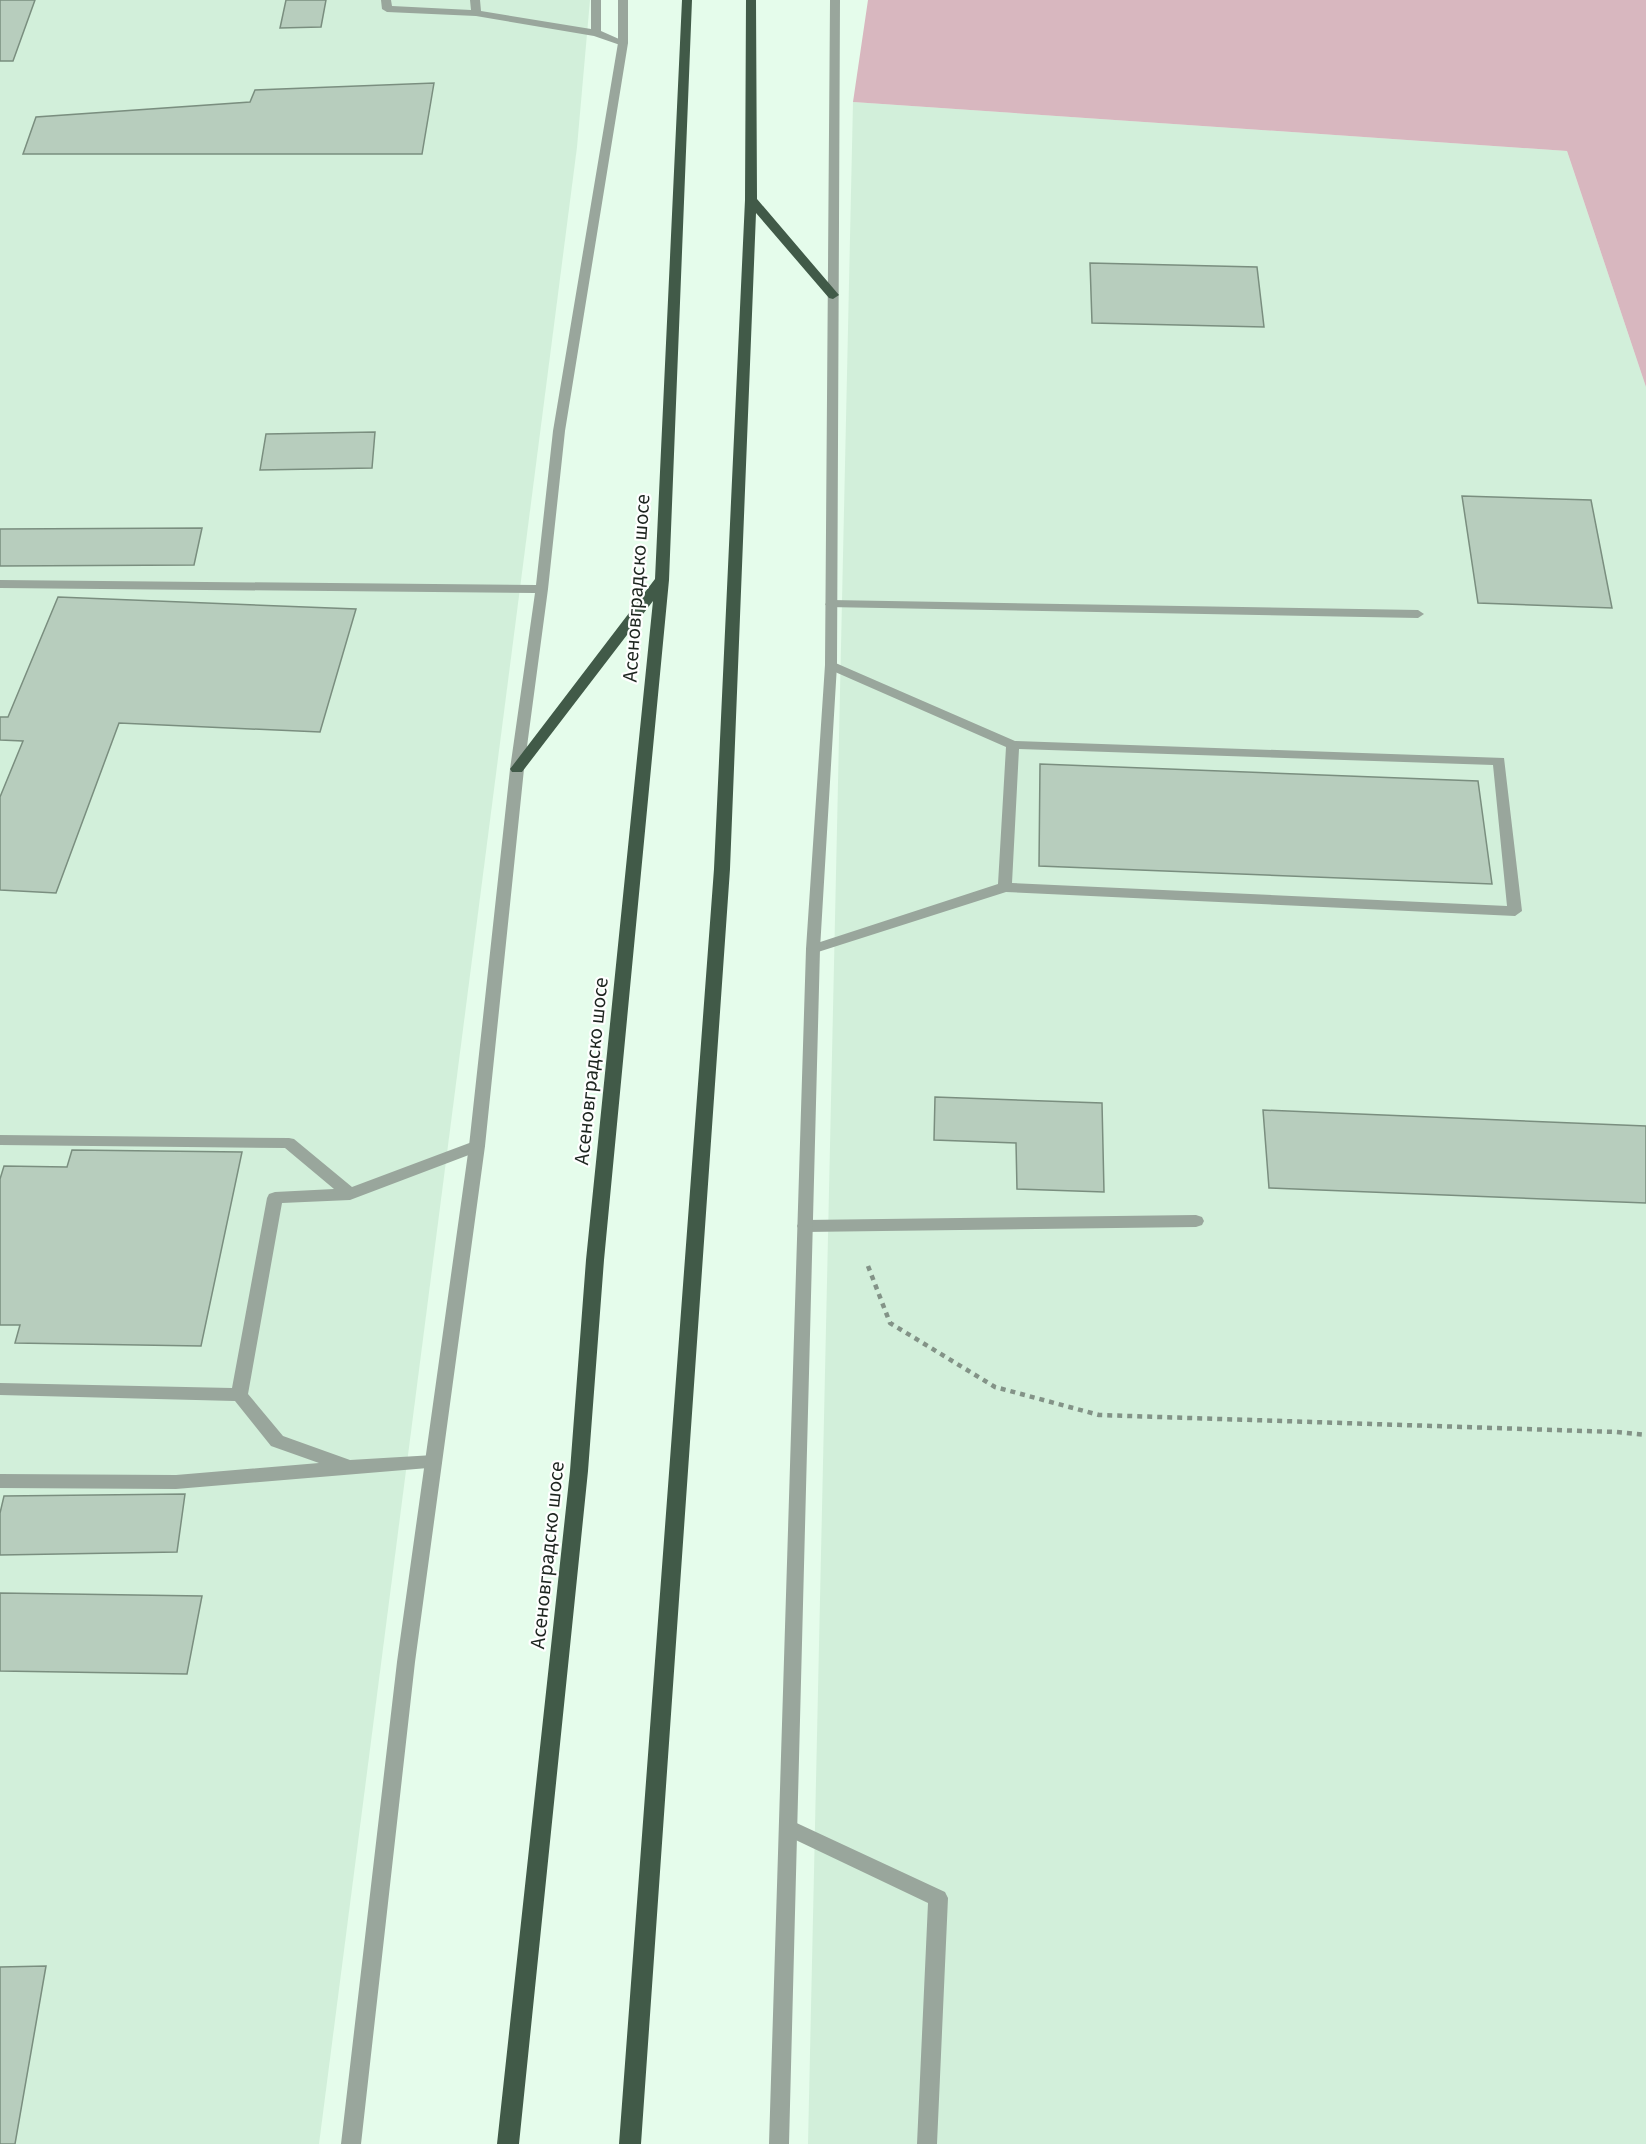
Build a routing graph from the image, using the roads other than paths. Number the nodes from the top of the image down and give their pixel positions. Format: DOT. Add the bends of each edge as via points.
graph roads {
  1 [pos="386,0"];
  2 [pos="475,0"];
  3 [pos="596,0"];
  4 [pos="623,0"];
  5 [pos="687,0"];
  6 [pos="751,0"];
  7 [pos="835,0"];
  8 [pos="476,13"];
  9 [pos="596,33"];
  10 [pos="623,43"];
  11 [pos="751,200"];
  12 [pos="833,295"];
  13 [pos="662,580"];
  14 [pos="0,584"];
  15 [pos="542,589"];
  16 [pos="831,604"];
  17 [pos="1418,614"];
  18 [pos="831,665"];
  19 [pos="1013,745"];
  20 [pos="517,770"];
  21 [pos="1005,886"];
  22 [pos="813,949"];
  23 [pos="0,1140"];
  24 [pos="477,1146"];
  25 [pos="351,1194"];
  26 [pos="1196,1221"];
  27 [pos="805,1226"];
  28 [pos="0,1389"];
  29 [pos="239,1395"];
  30 [pos="434,1462"];
  31 [pos="350,1467"];
  32 [pos="0,1481"];
  33 [pos="788,1827"];
  34 [pos="351,2144"];
  35 [pos="508,2144"];
  36 [pos="630,2144"];
  37 [pos="779,2144"];
  38 [pos="927,2144"];
  1 -- 8 [label="street" via="387,9"];
  2 -- 8 [label="street"];
  3 -- 9 [label="street"];
  4 -- 10 [label="street"];
  5 -- 13 [label="highway, Асеновградско шосе"];
  6 -- 11 [label="highway"];
  7 -- 12 [label="street"];
  8 -- 9 [label="street"];
  9 -- 10 [label="street"];
  10 -- 15 [label="street" via="559,430"];
  11 -- 12 [label="highway"];
  11 -- 36 [label="highway" via="722,869"];
  12 -- 16 [label="street"];
  13 -- 20 [label="highway"];
  13 -- 35 [label="highway, Асеновградско шосе" via="579,1471"];
  14 -- 15 [label="street"];
  15 -- 20 [label="street"];
  16 -- 17 [label="street"];
  16 -- 18 [label="street"];
  18 -- 19 [label="street"];
  18 -- 22 [label="street"];
  19 -- 21 [label="street"];
  19 -- 21 [label="street" via="1499,760 1515,911"];
  20 -- 24 [label="street"];
  21 -- 22 [label="street"];
  22 -- 27 [label="street"];
  23 -- 25 [label="street" via="289,1143"];
  24 -- 25 [label="street"];
  24 -- 30 [label="street"];
  25 -- 29 [label="street" via="275,1198"];
  26 -- 27 [label="street"];
  27 -- 33 [label="street"];
  28 -- 29 [label="street"];
  29 -- 31 [label="street" via="277,1441"];
  30 -- 31 [label="street"];
  30 -- 34 [label="street" via="406,1662"];
  31 -- 32 [label="street" via="176,1482"];
  33 -- 37 [label="street"];
  33 -- 38 [label="street" via="938,1898"];
}
